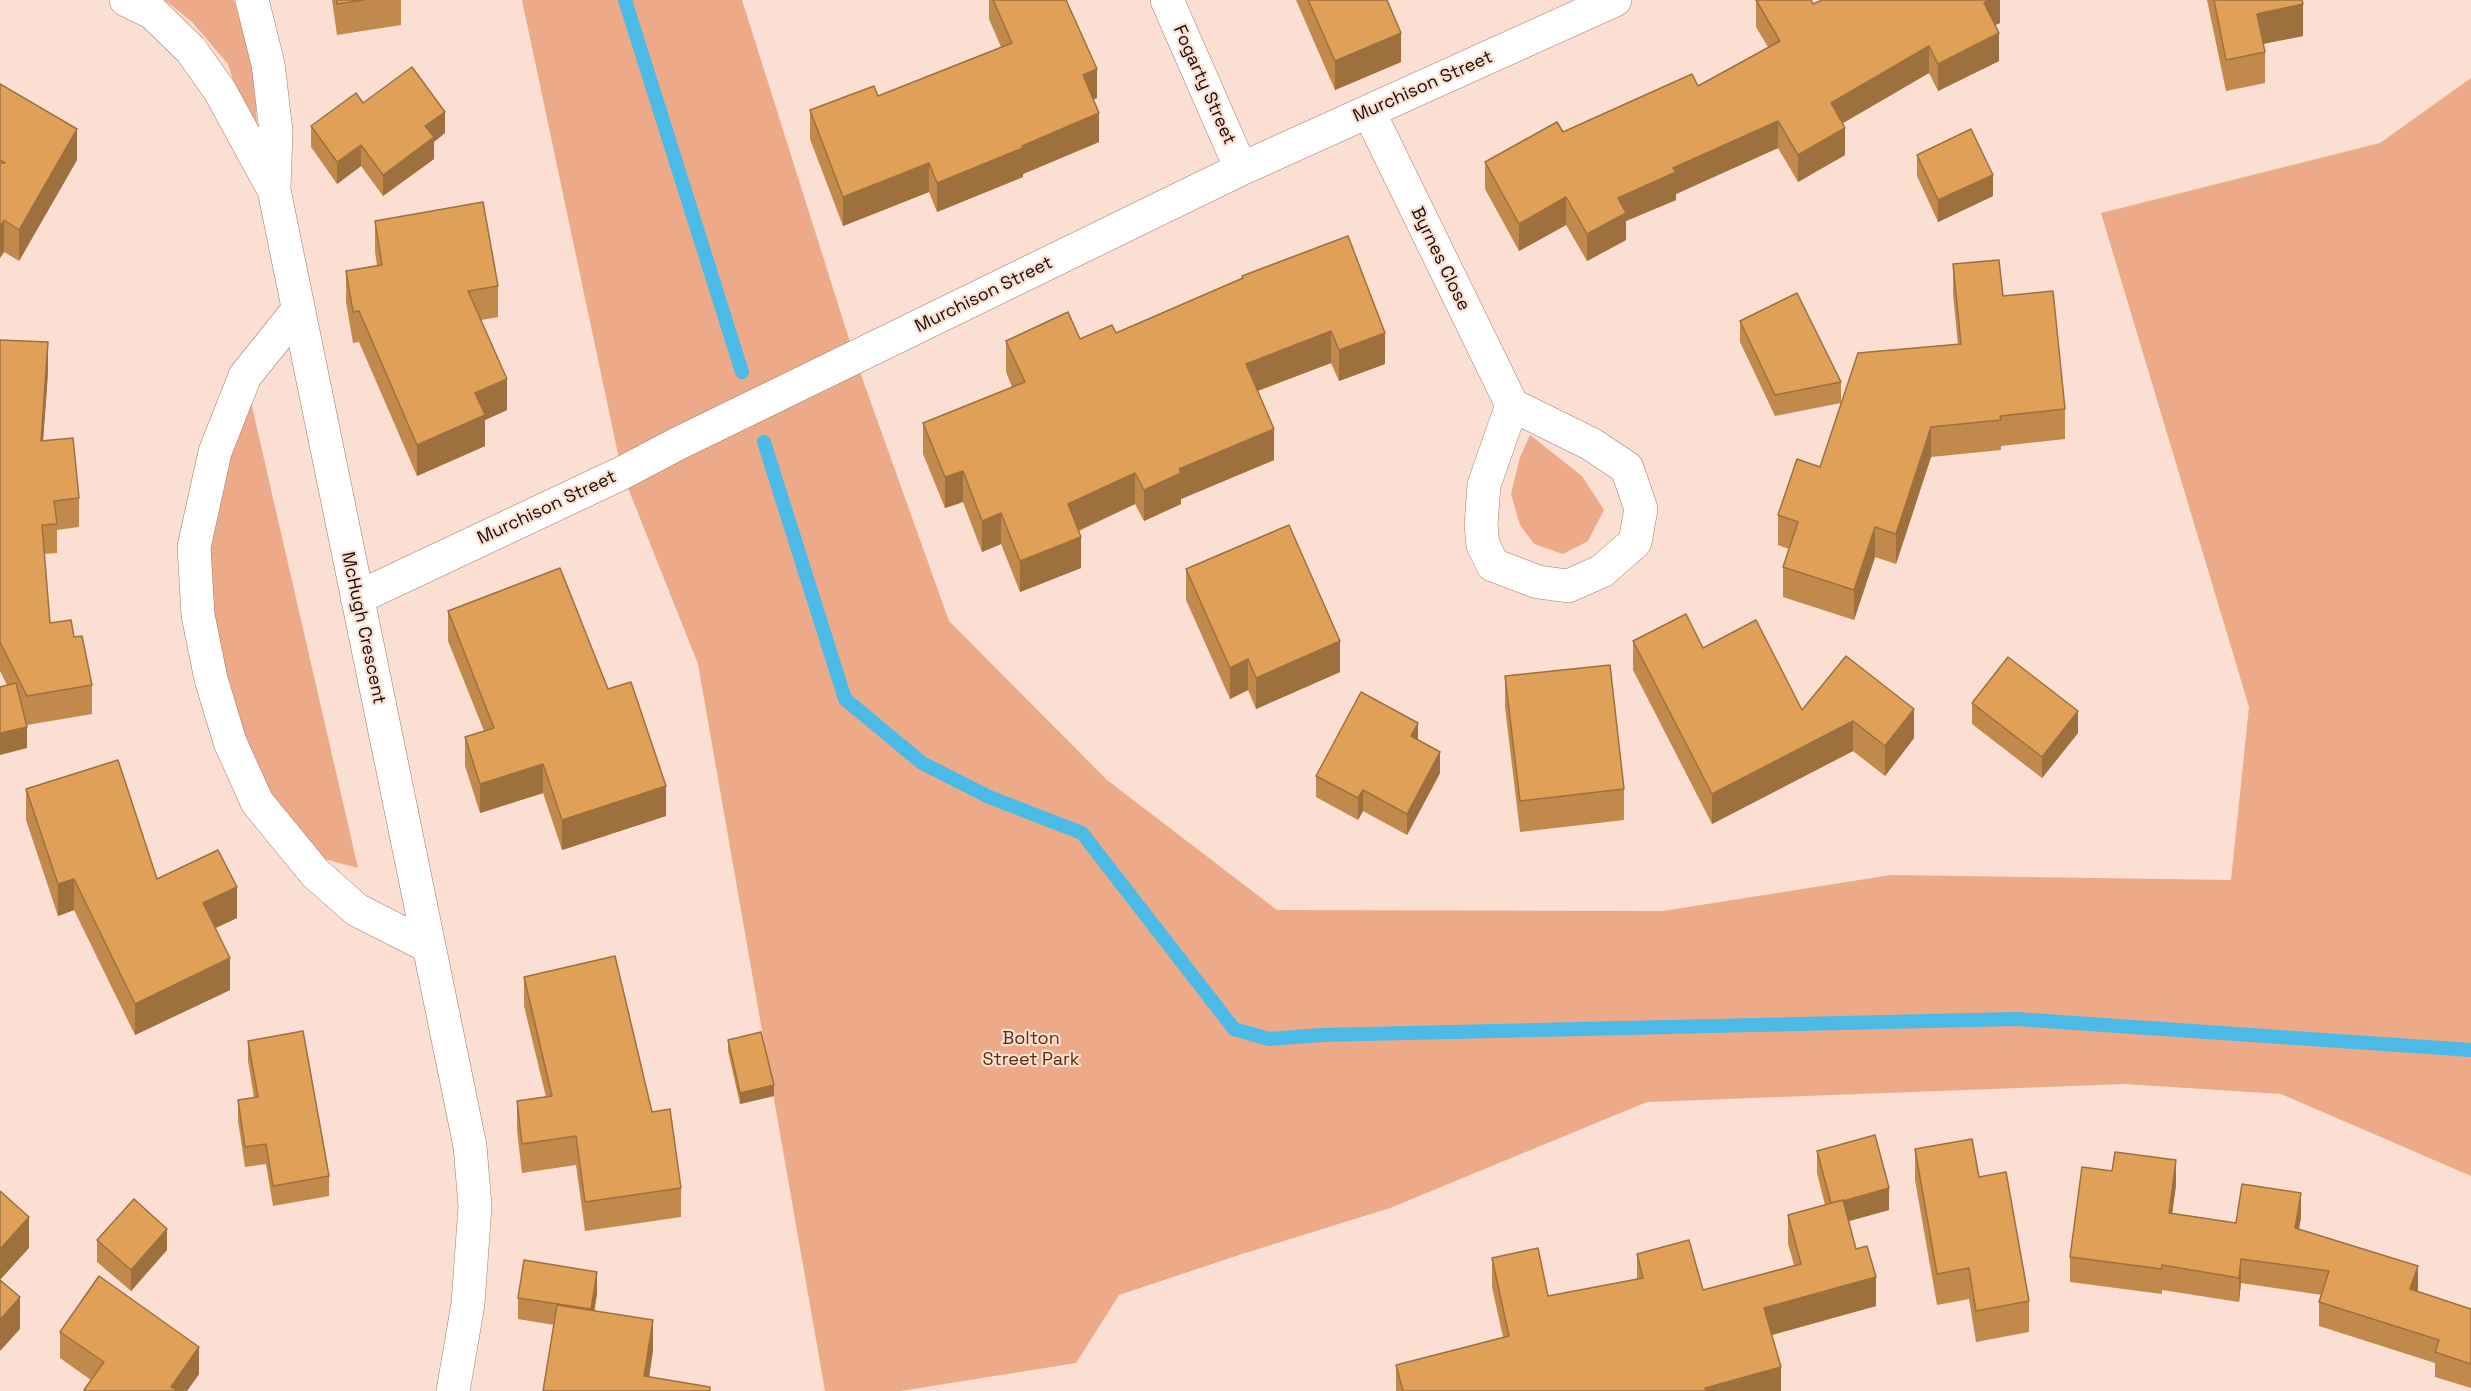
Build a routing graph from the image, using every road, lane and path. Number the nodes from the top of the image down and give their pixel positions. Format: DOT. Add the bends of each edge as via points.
graph roads {
  1 [pos="126,0"];
  2 [pos="252,0"];
  3 [pos="1167,0"];
  4 [pos="1615,0"];
  5 [pos="1369,112"];
  6 [pos="1241,169"];
  7 [pos="274,190"];
  8 [pos="298,310"];
  9 [pos="1512,405"];
  10 [pos="357,598"];
  11 [pos="428,946"];
  12 [pos="453,1391"];
  1 -- 7 [label="street, McHugh Crescent" via="153,13 191,50 220,91"];
  2 -- 7 [label="street, McHugh Crescent" via="268,64 275,120"];
  3 -- 6 [label="street, Fogarty Street"];
  4 -- 5 [label="street, Murchison Street"];
  5 -- 6 [label="street, Murchison Street"];
  5 -- 9 [label="street, Byrnes Close"];
  6 -- 10 [label="street, Murchison Street" via="622,473"];
  7 -- 8 [label="street, McHugh Crescent"];
  8 -- 10 [label="street, McHugh Crescent"];
  8 -- 11 [label="street" via="245,376 215,452 194,547 198,615 211,679 230,742 257,802 308,864 357,910"];
  9 -- 9 [label="street" via="1484,485 1483,545 1493,565 1538,582 1568,586 1602,571 1635,542 1641,509 1627,468 1591,444"];
  10 -- 11 [label="street, McHugh Crescent"];
  11 -- 12 [label="street, McHugh Crescent" via="470,1146 475,1206 468,1304"];
}
